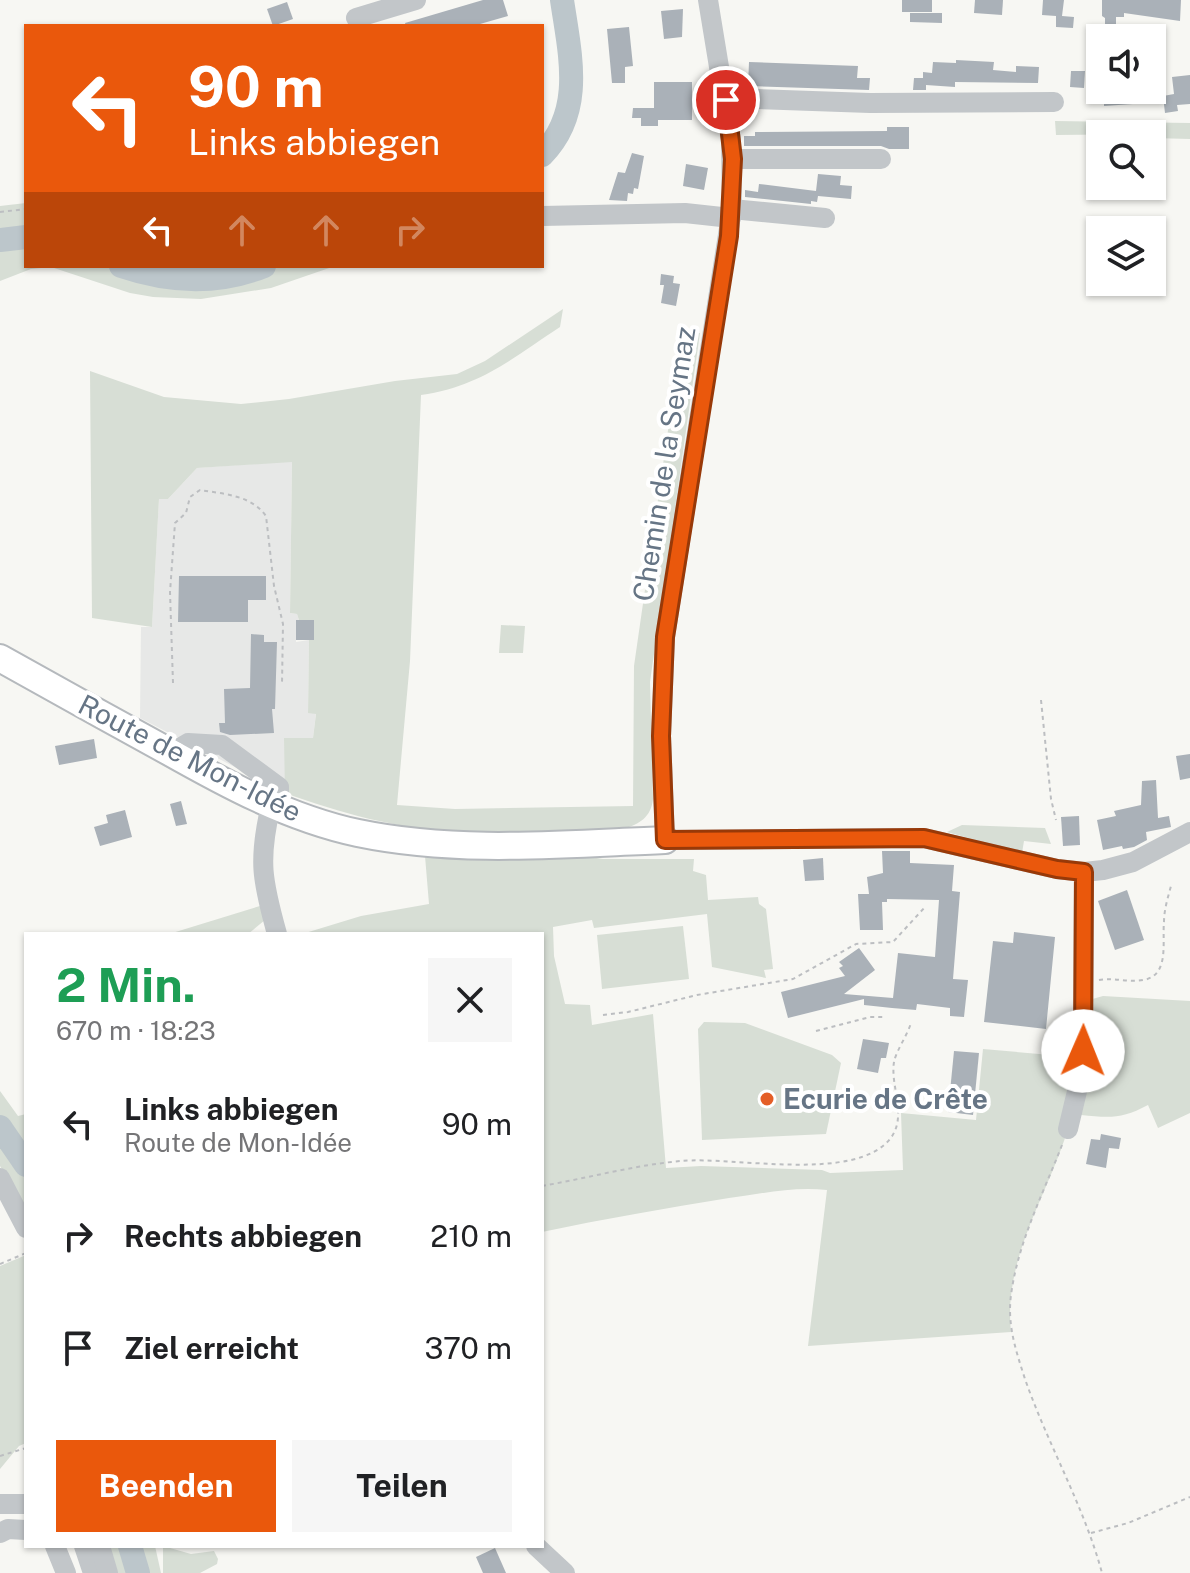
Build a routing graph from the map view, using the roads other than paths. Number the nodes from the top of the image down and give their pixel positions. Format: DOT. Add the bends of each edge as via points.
graph roads {
  1 [pos="416,0"];
  2 [pos="708,0"];
  3 [pos="354,18"];
  4 [pos="726,98"];
  5 [pos="1054,102"];
  6 [pos="733,159"];
  7 [pos="881,159"];
  8 [pos="731,214"];
  9 [pos="544,216"];
  10 [pos="825,218"];
  11 [pos="0,658"];
  12 [pos="275,807"];
  13 [pos="1190,832"];
  14 [pos="665,840"];
  15 [pos="1084,872"];
  16 [pos="277,932"];
  17 [pos="1068,1129"];
  18 [pos="0,1178"];
  19 [pos="24,1224"];
  20 [pos="0,1504"];
  21 [pos="24,1504"];
  22 [pos="24,1530"];
  23 [pos="0,1533"];
  24 [pos="56,1548"];
  25 [pos="85,1548"];
  26 [pos="101,1548"];
  27 [pos="538,1548"];
  28 [pos="66,1573"];
  29 [pos="93,1573"];
  30 [pos="108,1573"];
  31 [pos="565,1573"];
  1 -- 3 [label="street"];
  2 -- 4 [label="street, Chemin de la Seymaz"];
  4 -- 5 [label="street"];
  4 -- 6 [label="street, Chemin de la Seymaz"];
  6 -- 7 [label="street"];
  6 -- 8 [label="street, Chemin de la Seymaz"];
  8 -- 9 [label="street"];
  8 -- 10 [label="street"];
  8 -- 14 [label="street, Chemin de la Seymaz" via="665,637"];
  11 -- 12 [label="main road, Route de Mon-Idée"];
  12 -- 14 [label="main road, Route de Mon-Idée" via="355,833 447,845"];
  12 -- 16 [label="street" via="264,834 263,872"];
  13 -- 15 [label="street, Route de Mon-Idée" via="1133,862"];
  14 -- 15 [label="street, Route de Mon-Idée" via="924,838"];
  15 -- 17 [label="street" via="1083,1051"];
  18 -- 19 [label="street"];
  20 -- 21 [label="street"];
  22 -- 23 [label="street"];
  24 -- 28 [label="street"];
  25 -- 29 [label="street"];
  26 -- 30 [label="street"];
  27 -- 31 [label="street"];
}
